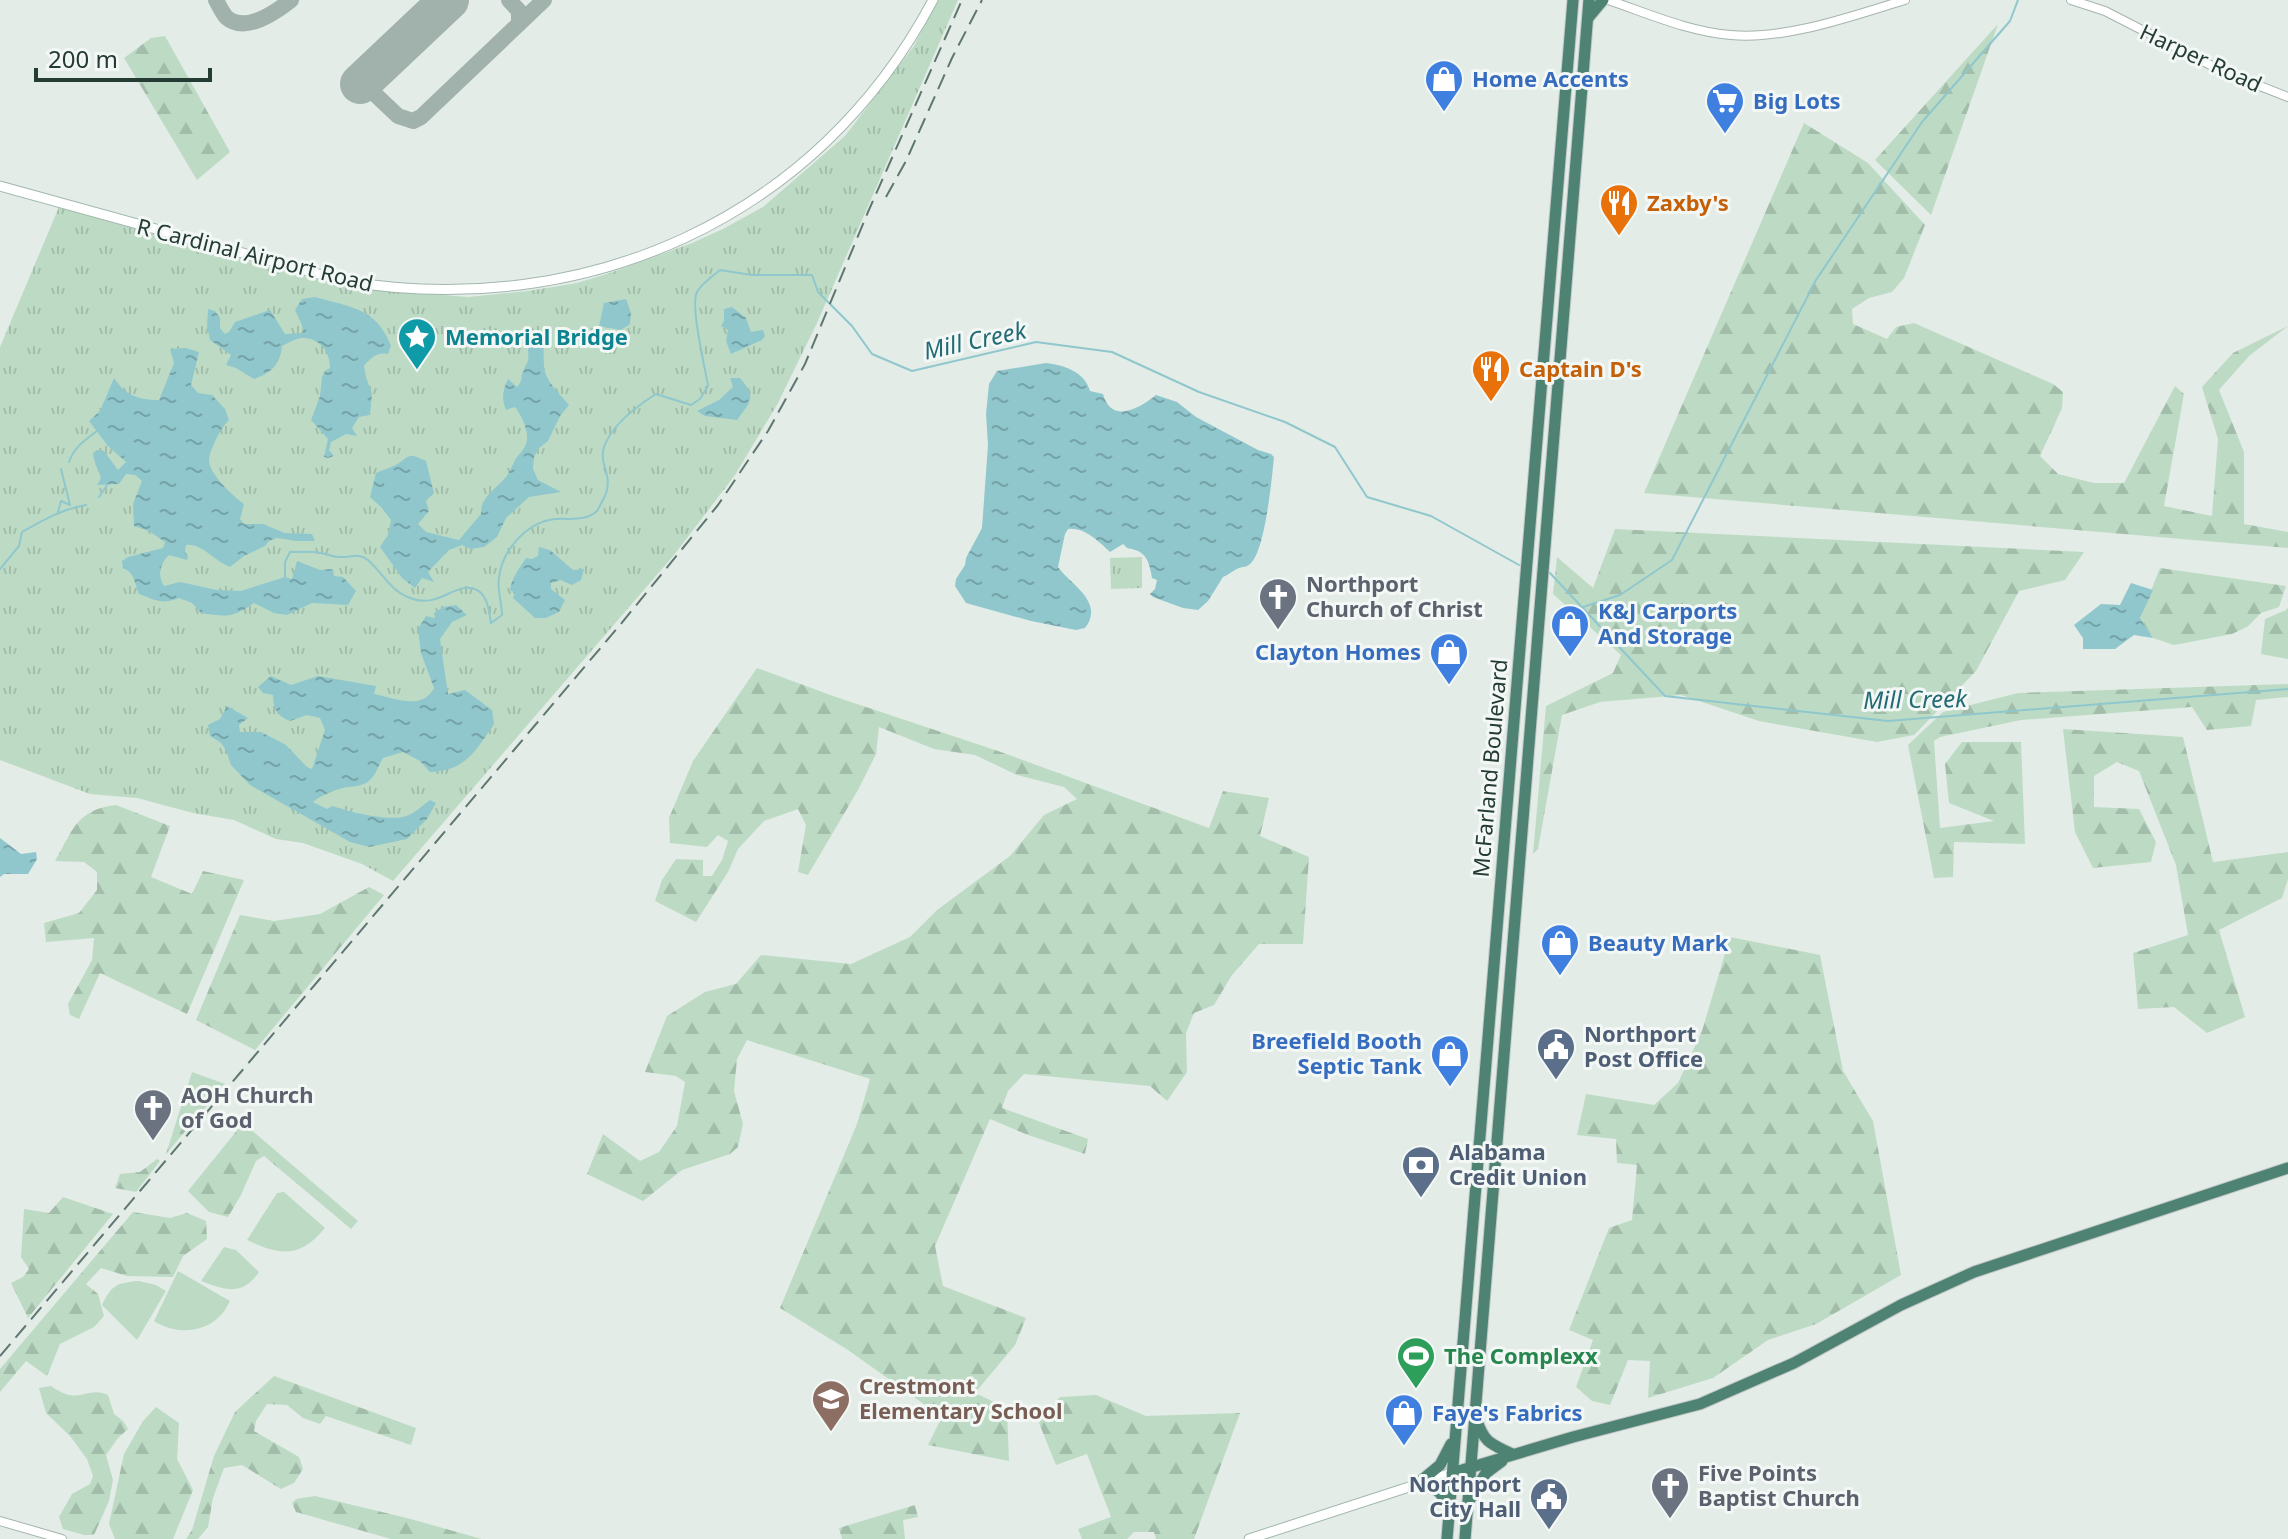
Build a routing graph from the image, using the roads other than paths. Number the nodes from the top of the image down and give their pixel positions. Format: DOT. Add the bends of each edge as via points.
graph roads {
  1 [pos="933,0"];
  2 [pos="1589,0"];
  3 [pos="1605,0"];
  4 [pos="1905,0"];
  5 [pos="2071,0"];
  6 [pos="1571,4"];
  7 [pos="1587,18"];
  8 [pos="2288,97"];
  9 [pos="1565,111"];
  10 [pos="1578,135"];
  11 [pos="1562,141"];
  12 [pos="1576,155"];
  13 [pos="1,186"];
  14 [pos="2288,1168"];
  15 [pos="1475,1417"];
  16 [pos="1455,1436"];
  17 [pos="1512,1454"];
  18 [pos="1470,1467"];
  19 [pos="1452,1473"];
  20 [pos="1416,1485"];
  21 [pos="1467,1504"];
  22 [pos="1449,1510"];
  23 [pos="0,1521"];
  24 [pos="62,1539"];
  25 [pos="1249,1539"];
  26 [pos="1447,1539"];
  27 [pos="1465,1539"];
  1 -- 13 [label="main road, R Cardinal Airport Road" via="862,104 784,178 693,234 627,261 558,280 451,291 379,287"];
  2 -- 7 [label="highway, McFarland Boulevard"];
  3 -- 4 [label="street" via="1709,32 1752,36"];
  3 -- 7 [label="highway"];
  5 -- 8 [label="street, Harper Road"];
  6 -- 9 [label="highway, McFarland Boulevard"];
  7 -- 10 [label="highway, McFarland Boulevard"];
  9 -- 10 [label="highway"];
  9 -- 11 [label="highway, McFarland Boulevard"];
  10 -- 12 [label="highway, McFarland Boulevard"];
  11 -- 12 [label="highway"];
  11 -- 16 [label="highway, McFarland Boulevard"];
  12 -- 15 [label="highway, McFarland Boulevard"];
  14 -- 17 [label="highway" via="1952,1281 1730,1393"];
  15 -- 17 [label="highway" via="1491,1445"];
  15 -- 18 [label="highway, McFarland Boulevard"];
  16 -- 19 [label="highway, McFarland Boulevard"];
  16 -- 20 [label="highway" via="1440,1465"];
  17 -- 18 [label="highway"];
  17 -- 21 [label="highway" via="1486,1473"];
  18 -- 19 [label="highway"];
  18 -- 21 [label="highway, McFarland Boulevard"];
  19 -- 20 [label="main road"];
  19 -- 22 [label="highway, McFarland Boulevard"];
  20 -- 22 [label="highway" via="1440,1492"];
  20 -- 25 [label="main road"];
  21 -- 27 [label="highway, McFarland Boulevard"];
  22 -- 26 [label="highway, McFarland Boulevard"];
  23 -- 24 [label="street"];
}
